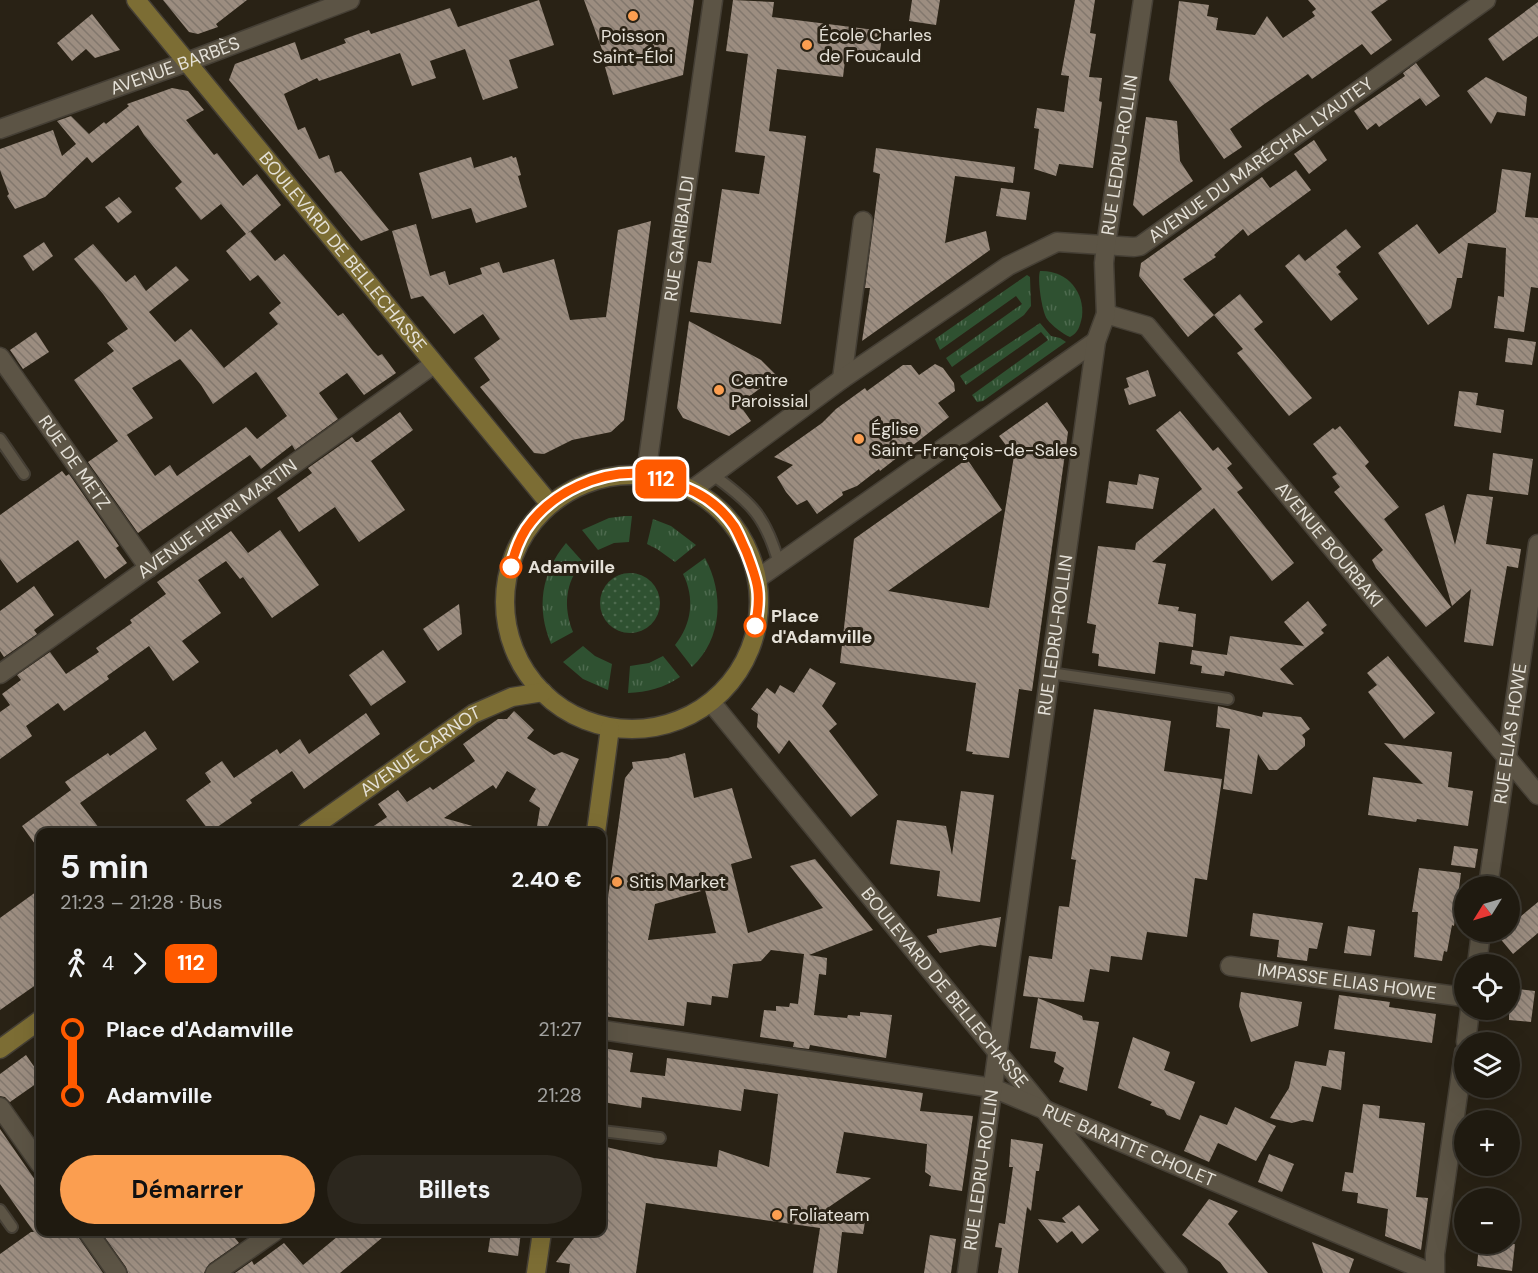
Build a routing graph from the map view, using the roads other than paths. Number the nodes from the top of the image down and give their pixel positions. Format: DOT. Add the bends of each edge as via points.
graph roads {
  1 [pos="136,0"];
  2 [pos="350,0"];
  3 [pos="713,0"];
  4 [pos="1143,0"];
  5 [pos="1486,0"];
  6 [pos="187,62"];
  7 [pos="0,129"];
  8 [pos="863,221"];
  9 [pos="1106,245"];
  10 [pos="1106,314"];
  11 [pos="1096,341"];
  12 [pos="0,357"];
  13 [pos="434,364"];
  14 [pos="842,379"];
  15 [pos="0,439"];
  16 [pos="24,474"];
  17 [pos="646,474"];
  18 [pos="713,475"];
  19 [pos="693,489"];
  20 [pos="549,503"];
  21 [pos="1538,544"];
  22 [pos="779,564"];
  23 [pos="149,568"];
  24 [pos="757,579"];
  25 [pos="1534,595"];
  26 [pos="1050,673"];
  27 [pos="0,674"];
  28 [pos="543,692"];
  29 [pos="1228,699"];
  30 [pos="711,702"];
  31 [pos="610,728"];
  32 [pos="1506,756"];
  33 [pos="1538,795"];
  34 [pos="312,828"];
  35 [pos="597,828"];
  36 [pos="1489,876"];
  37 [pos="1230,966"];
  38 [pos="1454,996"];
  39 [pos="36,1023"];
  40 [pos="606,1031"];
  41 [pos="0,1049"];
  42 [pos="998,1052"];
  43 [pos="993,1088"];
  44 [pos="1458,1098"];
  45 [pos="0,1107"];
  46 [pos="1044,1109"];
  47 [pos="606,1131"];
  48 [pos="660,1138"];
  49 [pos="36,1158"];
  50 [pos="0,1210"];
  51 [pos="12,1227"];
  52 [pos="91,1236"];
  53 [pos="268,1236"];
  54 [pos="541,1236"];
  55 [pos="117,1273"];
  56 [pos="215,1273"];
  57 [pos="536,1273"];
  58 [pos="967,1273"];
  59 [pos="1178,1273"];
  60 [pos="1433,1273"];
  1 -- 6 [label="street, BOULEVARD DE BELLECHASSE"];
  2 -- 6 [label="street, AVENUE BARBÈS"];
  3 -- 17 [label="street, RUE GARIBALDI"];
  4 -- 9 [label="street, RUE LEDRU-ROLLIN"];
  5 -- 9 [label="street, AVENUE DU MARÉCHAL LYAUTEY" via="1140,246"];
  6 -- 7 [label="street, AVENUE BARBÈS"];
  6 -- 13 [label="street, BOULEVARD DE BELLECHASSE"];
  8 -- 14 [label="street"];
  9 -- 10 [label="street, RUE LEDRU-ROLLIN"];
  9 -- 14 [label="street, AVENUE DU MARÉCHAL LYAUTEY" via="1057,242 1008,266"];
  10 -- 11 [label="street, RUE LEDRU-ROLLIN"];
  10 -- 32 [label="street, AVENUE BOURBAKI" via="1147,326"];
  11 -- 22 [label="street"];
  11 -- 26 [label="street, RUE LEDRU-ROLLIN"];
  12 -- 23 [label="street, RUE DE METZ"];
  13 -- 20 [label="street, BOULEVARD DE BELLECHASSE"];
  13 -- 23 [label="street, AVENUE HENRI MARTIN"];
  14 -- 18 [label="street, AVENUE DU MARÉCHAL LYAUTEY"];
  15 -- 16 [label="lane"];
  17 -- 19 [label="street"];
  17 -- 20 [label="street" via="614,475 584,483"];
  18 -- 19 [label="street, AVENUE DU MARÉCHAL LYAUTEY"];
  18 -- 22 [label="lane" via="759,513 772,537"];
  19 -- 24 [label="street" via="721,510 736,528"];
  20 -- 28 [label="street" via="526,529 514,554 505,612 515,653 527,675"];
  21 -- 25 [label="street, RUE ELIAS HOWE"];
  22 -- 24 [label="street"];
  23 -- 27 [label="street, AVENUE HENRI MARTIN"];
  24 -- 30 [label="street" via="759,604 751,648 733,679"];
  25 -- 32 [label="street, RUE ELIAS HOWE"];
  26 -- 29 [label="lane"];
  26 -- 42 [label="street, RUE LEDRU-ROLLIN"];
  28 -- 31 [label="street" via="581,719"];
  28 -- 34 [label="street, AVENUE CARNOT" via="512,697 473,714"];
  30 -- 31 [label="street" via="680,720 636,729"];
  30 -- 42 [label="street, BOULEVARD DE BELLECHASSE"];
  31 -- 35 [label="street"];
  32 -- 33 [label="street, AVENUE BOURBAKI"];
  32 -- 36 [label="street, RUE ELIAS HOWE"];
  37 -- 38 [label="street, IMPASSE ELIAS HOWE"];
  39 -- 41 [label="street"];
  40 -- 43 [label="street, RUE BARATTE CHOLET"];
  42 -- 43 [label="street, RUE LEDRU-ROLLIN"];
  42 -- 46 [label="street, BOULEVARD DE BELLECHASSE"];
  43 -- 46 [label="street, RUE BARATTE CHOLET"];
  43 -- 58 [label="street, RUE LEDRU-ROLLIN"];
  44 -- 60 [label="street"];
  45 -- 49 [label="street"];
  46 -- 59 [label="street, BOULEVARD DE BELLECHASSE"];
  46 -- 60 [label="street, RUE BARATTE CHOLET"];
  47 -- 48 [label="lane"];
  50 -- 51 [label="lane"];
  52 -- 55 [label="street"];
  53 -- 56 [label="street"];
  54 -- 57 [label="street"];
}
